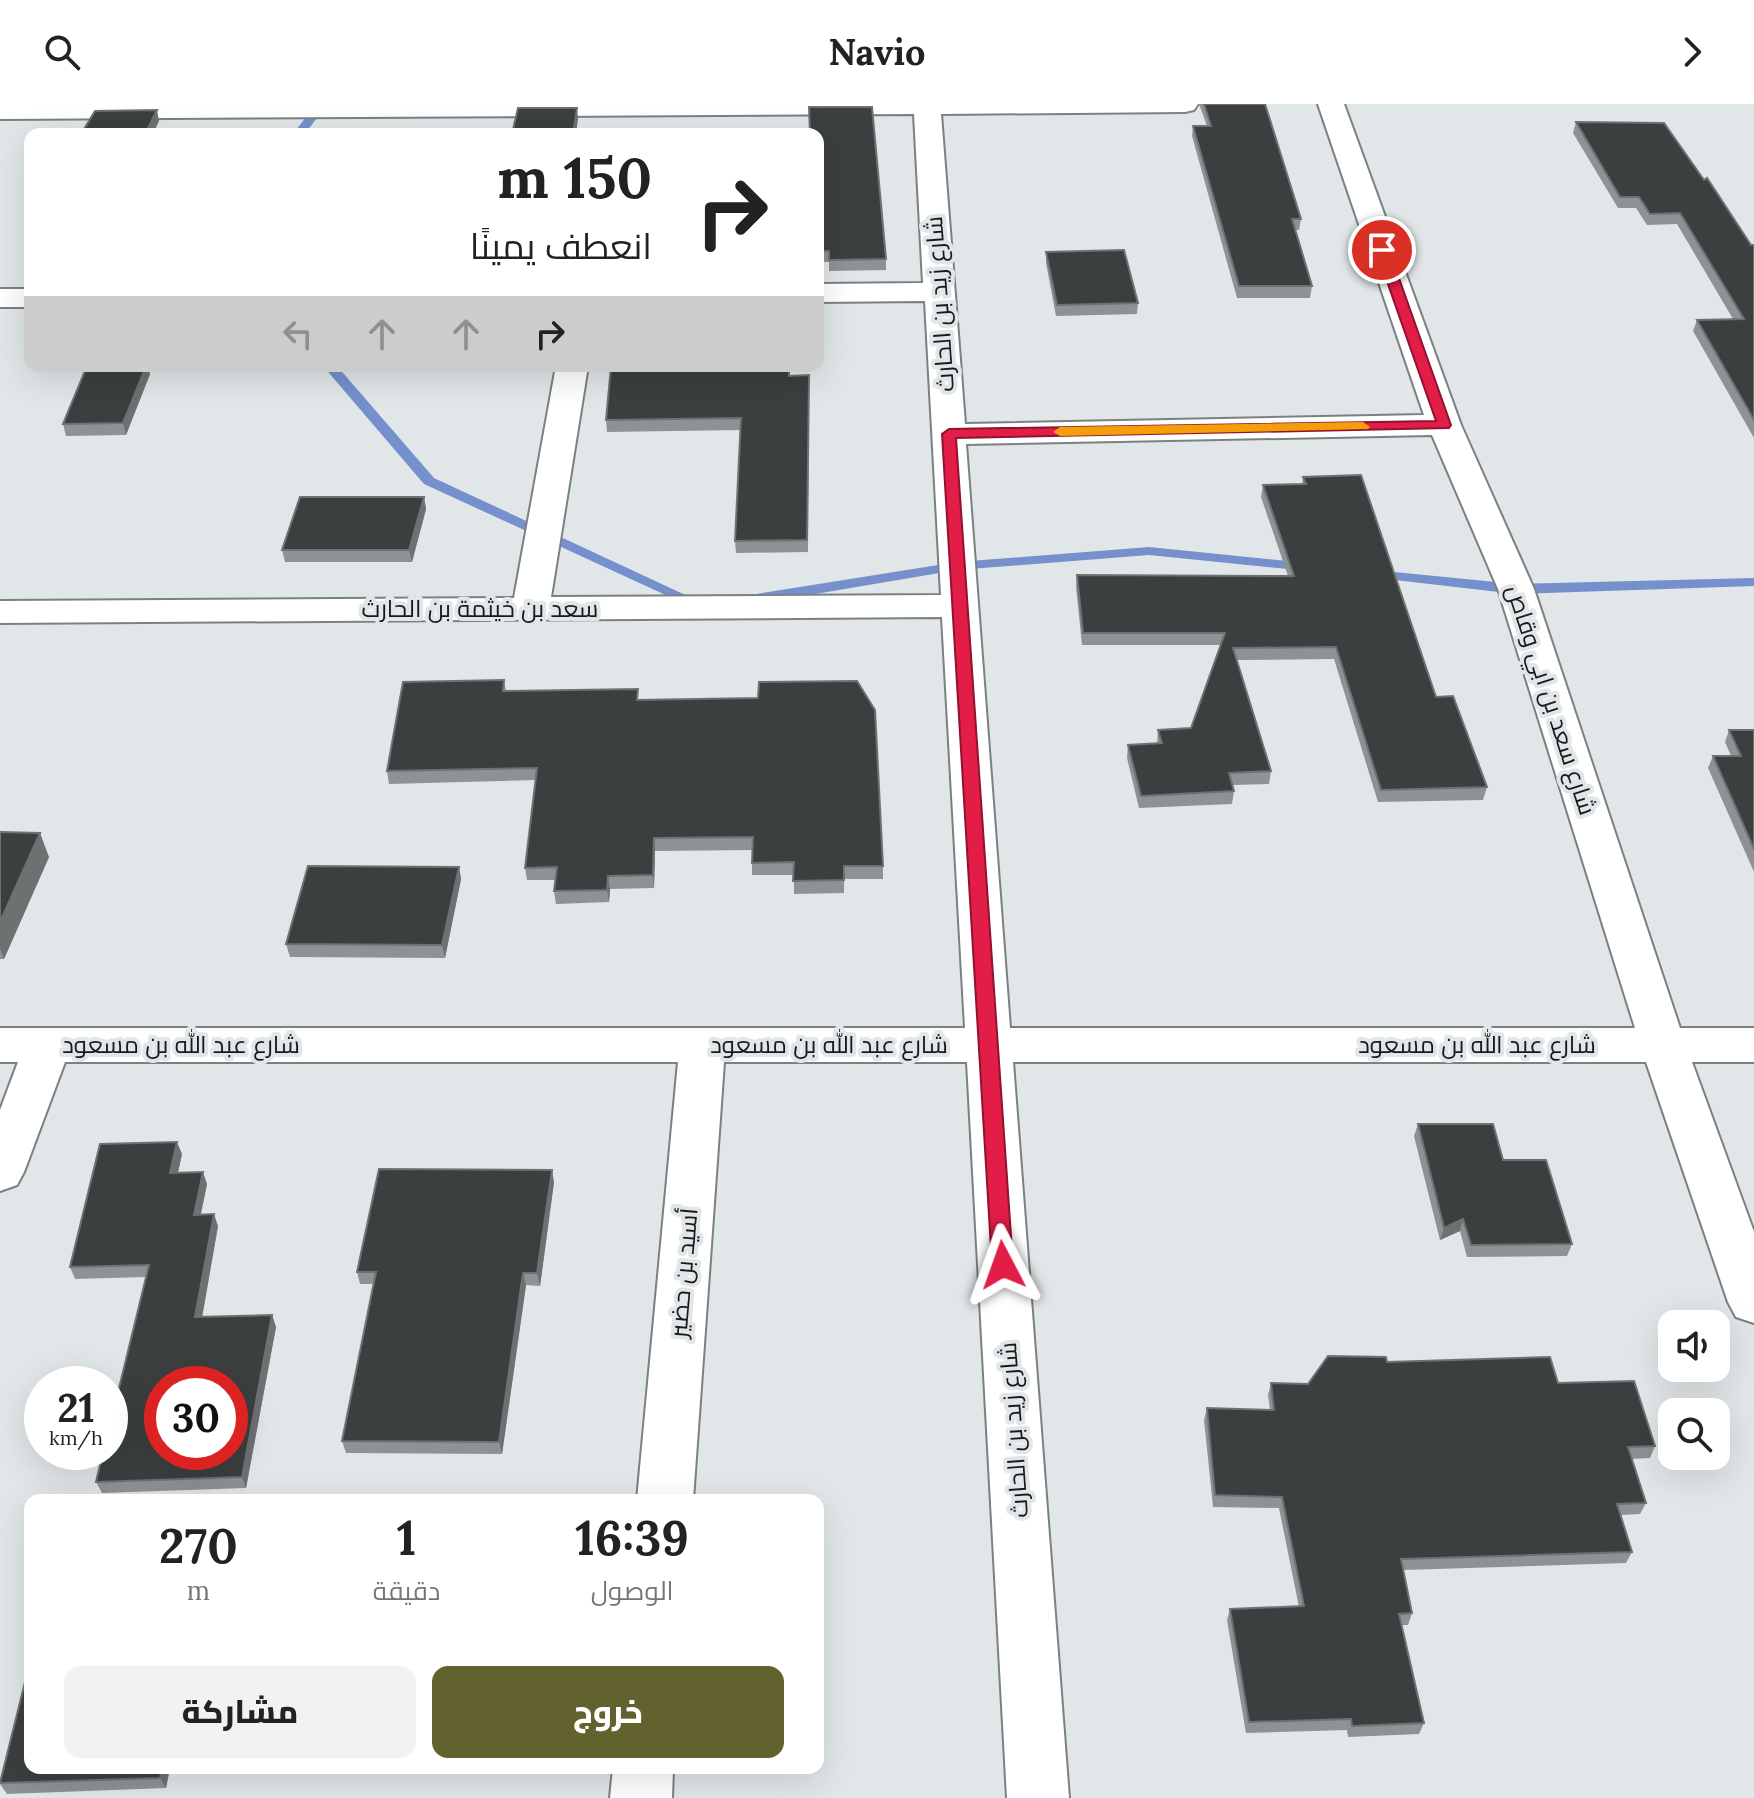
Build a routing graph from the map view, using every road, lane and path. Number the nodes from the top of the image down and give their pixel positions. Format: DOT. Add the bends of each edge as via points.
graph roads {
  1 [pos="1185,104"];
  2 [pos="1331,104"];
  3 [pos="927,105"];
  4 [pos="12,109"];
  5 [pos="0,137"];
  6 [pos="940,292"];
  7 [pos="824,293"];
  8 [pos="0,298"];
  9 [pos="24,298"];
  10 [pos="571,372"];
  11 [pos="1444,425"];
  12 [pos="949,434"];
  13 [pos="960,606"];
  14 [pos="531,609"];
  15 [pos="0,612"];
  16 [pos="0,1045"];
  17 [pos="48,1045"];
  18 [pos="988,1045"];
  19 [pos="1663,1045"];
  20 [pos="1754,1045"];
  21 [pos="702,1046"];
  22 [pos="0,1172"];
  23 [pos="1754,1302"];
  24 [pos="665,1494"];
  25 [pos="643,1774"];
  26 [pos="641,1798"];
  27 [pos="1038,1798"];
  1 -- 3 [label="street"];
  2 -- 11 [label="street, شارع سعد بن ابي وقاص"];
  3 -- 4 [label="street"];
  3 -- 6 [label="street, شارع زيد بن الحارث"];
  4 -- 5 [label="street"];
  6 -- 7 [label="street"];
  6 -- 12 [label="street, شارع زيد بن الحارث"];
  8 -- 9 [label="street"];
  10 -- 14 [label="street"];
  11 -- 12 [label="street"];
  11 -- 19 [label="street, شارع سعد بن ابي وقاص" via="1516,589"];
  12 -- 13 [label="street, شارع زيد بن الحارث"];
  13 -- 14 [label="street, سعد بن خيثمة بن الحارث"];
  13 -- 18 [label="street, شارع زيد بن الحارث"];
  14 -- 15 [label="street, سعد بن خيثمة بن الحارث"];
  16 -- 17 [label="street, شارع عبد الله بن مسعود"];
  17 -- 21 [label="street, شارع عبد الله بن مسعود"];
  17 -- 22 [label="street"];
  18 -- 19 [label="street, شارع عبد الله بن مسعود"];
  18 -- 21 [label="street, شارع عبد الله بن مسعود"];
  18 -- 27 [label="street, شارع زيد بن الحارث"];
  19 -- 20 [label="street, شارع عبد الله بن مسعود"];
  19 -- 23 [label="street, شارع سعد بن ابي وقاص"];
  21 -- 24 [label="street, أسيد بن حضير"];
  25 -- 26 [label="street"];
}
